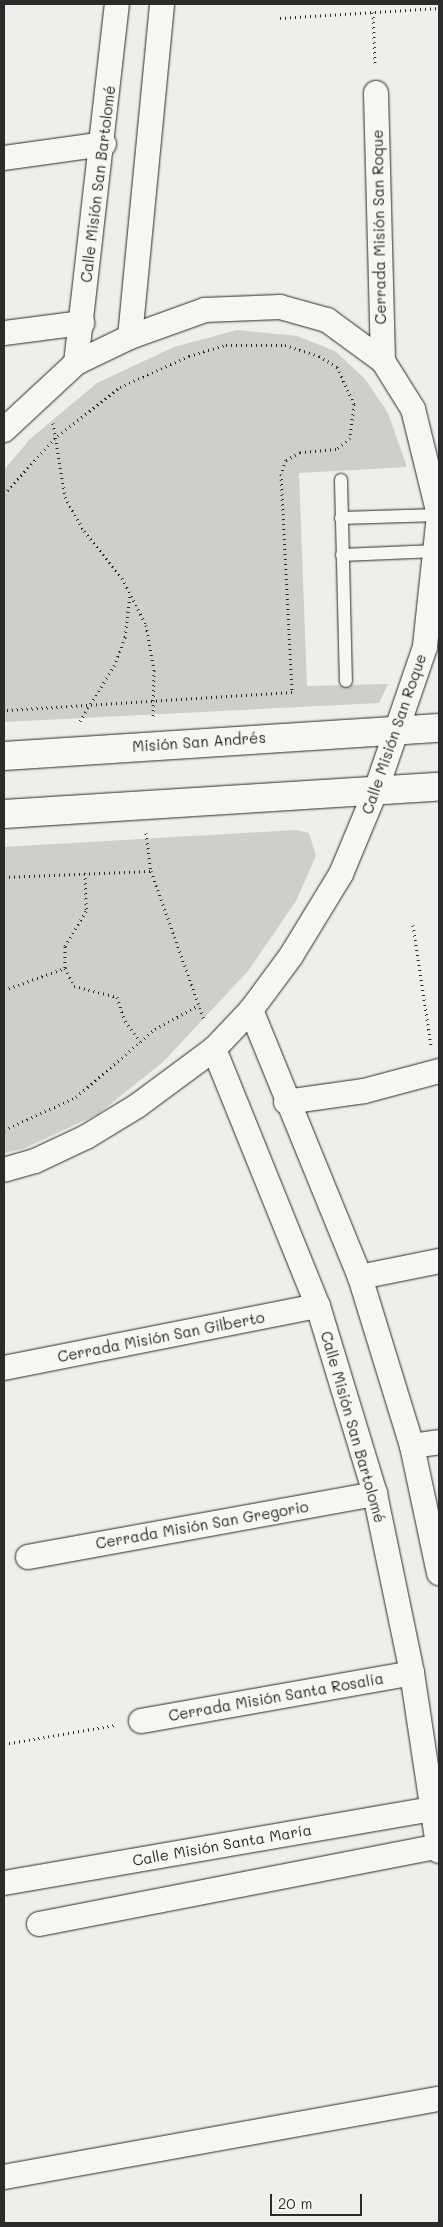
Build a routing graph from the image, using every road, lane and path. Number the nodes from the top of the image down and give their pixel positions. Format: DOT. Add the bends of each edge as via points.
graph roads {
  1 [pos="117,4"];
  2 [pos="162,4"];
  3 [pos="439,8"];
  4 [pos="373,12"];
  5 [pos="280,18"];
  6 [pos="376,93"];
  7 [pos="104,144"];
  8 [pos="4,158"];
  9 [pos="82,323"];
  10 [pos="4,333"];
  11 [pos="130,337"];
  12 [pos="383,361"];
  13 [pos="76,363"];
  14 [pos="52,385"];
  15 [pos="4,430"];
  16 [pos="54,439"];
  17 [pos="341,480"];
  18 [pos="4,494"];
  19 [pos="439,516"];
  20 [pos="341,518"];
  21 [pos="436,551"];
  22 [pos="342,555"];
  23 [pos="130,594"];
  24 [pos="346,681"];
  25 [pos="155,702"];
  26 [pos="91,705"];
  27 [pos="4,710"];
  28 [pos="439,728"];
  29 [pos="395,731"];
  30 [pos="149,745"];
  31 [pos="58,753"];
  32 [pos="4,756"];
  33 [pos="439,787"];
  34 [pos="376,790"];
  35 [pos="142,805"];
  36 [pos="4,814"];
  37 [pos="151,870"];
  38 [pos="85,873"];
  39 [pos="4,877"];
  40 [pos="414,925"];
  41 [pos="66,968"];
  42 [pos="4,990"];
  43 [pos="199,1005"];
  44 [pos="251,1010"];
  45 [pos="140,1042"];
  46 [pos="214,1049"];
  47 [pos="437,1071"];
  48 [pos="286,1102"];
  49 [pos="4,1130"];
  50 [pos="4,1170"];
  51 [pos="439,1261"];
  52 [pos="360,1277"];
  53 [pos="318,1306"];
  54 [pos="4,1368"];
  55 [pos="439,1442"];
  56 [pos="412,1446"];
  57 [pos="375,1494"];
  58 [pos="28,1557"];
  59 [pos="439,1573"];
  60 [pos="412,1673"];
  61 [pos="140,1721"];
  62 [pos="4,1744"];
  63 [pos="435,1809"];
  64 [pos="439,1846"];
  65 [pos="439,1851"];
  66 [pos="4,1883"];
  67 [pos="39,1924"];
  68 [pos="439,2099"];
  69 [pos="4,2177"];
  1 -- 7 [label="street, Calle Misión San Bartolomé"];
  2 -- 11 [label="street"];
  3 -- 4 [label="path"];
  4 -- 5 [label="path"];
  4 -- 6 [label="path"];
  6 -- 12 [label="street, Cerrada Misión San Roque"];
  7 -- 8 [label="street"];
  7 -- 9 [label="street, Calle Misión San Bartolomé"];
  9 -- 10 [label="street"];
  9 -- 13 [label="street, Calle Misión San Bartolomé"];
  11 -- 12 [label="street, Calle Misión San Roque" via="205,310 280,307 327,320"];
  11 -- 13 [label="street, Calle Misión San Roque"];
  12 -- 19 [label="street, Calle Misión San Roque" via="413,409"];
  13 -- 14 [label="street, Calle Misión San Roque"];
  14 -- 15 [label="street, Calle Misión San Roque"];
  14 -- 16 [label="path"];
  16 -- 18 [label="path"];
  16 -- 23 [label="path" via="65,497"];
  16 -- 25 [label="path" via="120,387 188,356 226,345 286,345 337,367 347,384 355,413 350,438 336,449 300,452 286,460 281,474 292,692"];
  17 -- 20 [label="lane"];
  19 -- 20 [label="lane"];
  19 -- 21 [label="street, Calle Misión San Roque"];
  20 -- 22 [label="lane"];
  21 -- 22 [label="lane"];
  21 -- 29 [label="street, Calle Misión San Roque" via="425,647"];
  22 -- 24 [label="lane"];
  23 -- 25 [label="path" via="146,625"];
  23 -- 26 [label="path" via="125,637 114,666"];
  25 -- 26 [label="path"];
  25 -- 30 [label="path"];
  26 -- 27 [label="path"];
  26 -- 31 [label="path"];
  28 -- 29 [label="street, Misión San Andrés"];
  29 -- 30 [label="street, Misión San Andrés"];
  29 -- 34 [label="street, Calle Misión San Roque"];
  30 -- 31 [label="street, Misión San Andrés"];
  31 -- 32 [label="street, Misión San Andrés"];
  33 -- 34 [label="street"];
  34 -- 35 [label="street"];
  34 -- 44 [label="street, Calle Misión San Roque" via="341,874 291,956"];
  35 -- 36 [label="street"];
  35 -- 37 [label="path"];
  37 -- 38 [label="path"];
  37 -- 43 [label="path"];
  38 -- 39 [label="path"];
  38 -- 41 [label="path" via="86,911 65,946"];
  40 -- 47 [label="path"];
  41 -- 42 [label="path"];
  41 -- 45 [label="path" via="74,986 117,997 125,1021"];
  43 -- 45 [label="path"];
  43 -- 46 [label="path"];
  44 -- 46 [label="street, Calle Misión San Roque"];
  44 -- 48 [label="street"];
  45 -- 49 [label="path" via="76,1096"];
  46 -- 50 [label="street, Calle Misión San Roque" via="137,1106 86,1136 35,1161"];
  46 -- 53 [label="street, Calle Misión San Bartolomé"];
  47 -- 48 [label="street" via="364,1091"];
  48 -- 52 [label="street"];
  51 -- 52 [label="street"];
  52 -- 56 [label="street"];
  53 -- 54 [label="street, Cerrada Misión San Gilberto"];
  53 -- 57 [label="street, Calle Misión San Bartolomé"];
  55 -- 56 [label="street"];
  56 -- 59 [label="street"];
  57 -- 58 [label="street, Cerrada Misión San Gregorio"];
  57 -- 60 [label="street, Calle Misión San Bartolomé"];
  60 -- 61 [label="street, Cerrada Misión Santa Rosalía"];
  60 -- 63 [label="street, Calle Misión San Bartolomé"];
  61 -- 62 [label="path"];
  63 -- 64 [label="street, Calle Misión San Bartolomé"];
  63 -- 66 [label="street, Calle Misión Santa María"];
  64 -- 65 [label="street, Calle Misión San Bartolomé"];
  64 -- 67 [label="street"];
  68 -- 69 [label="street"];
}
